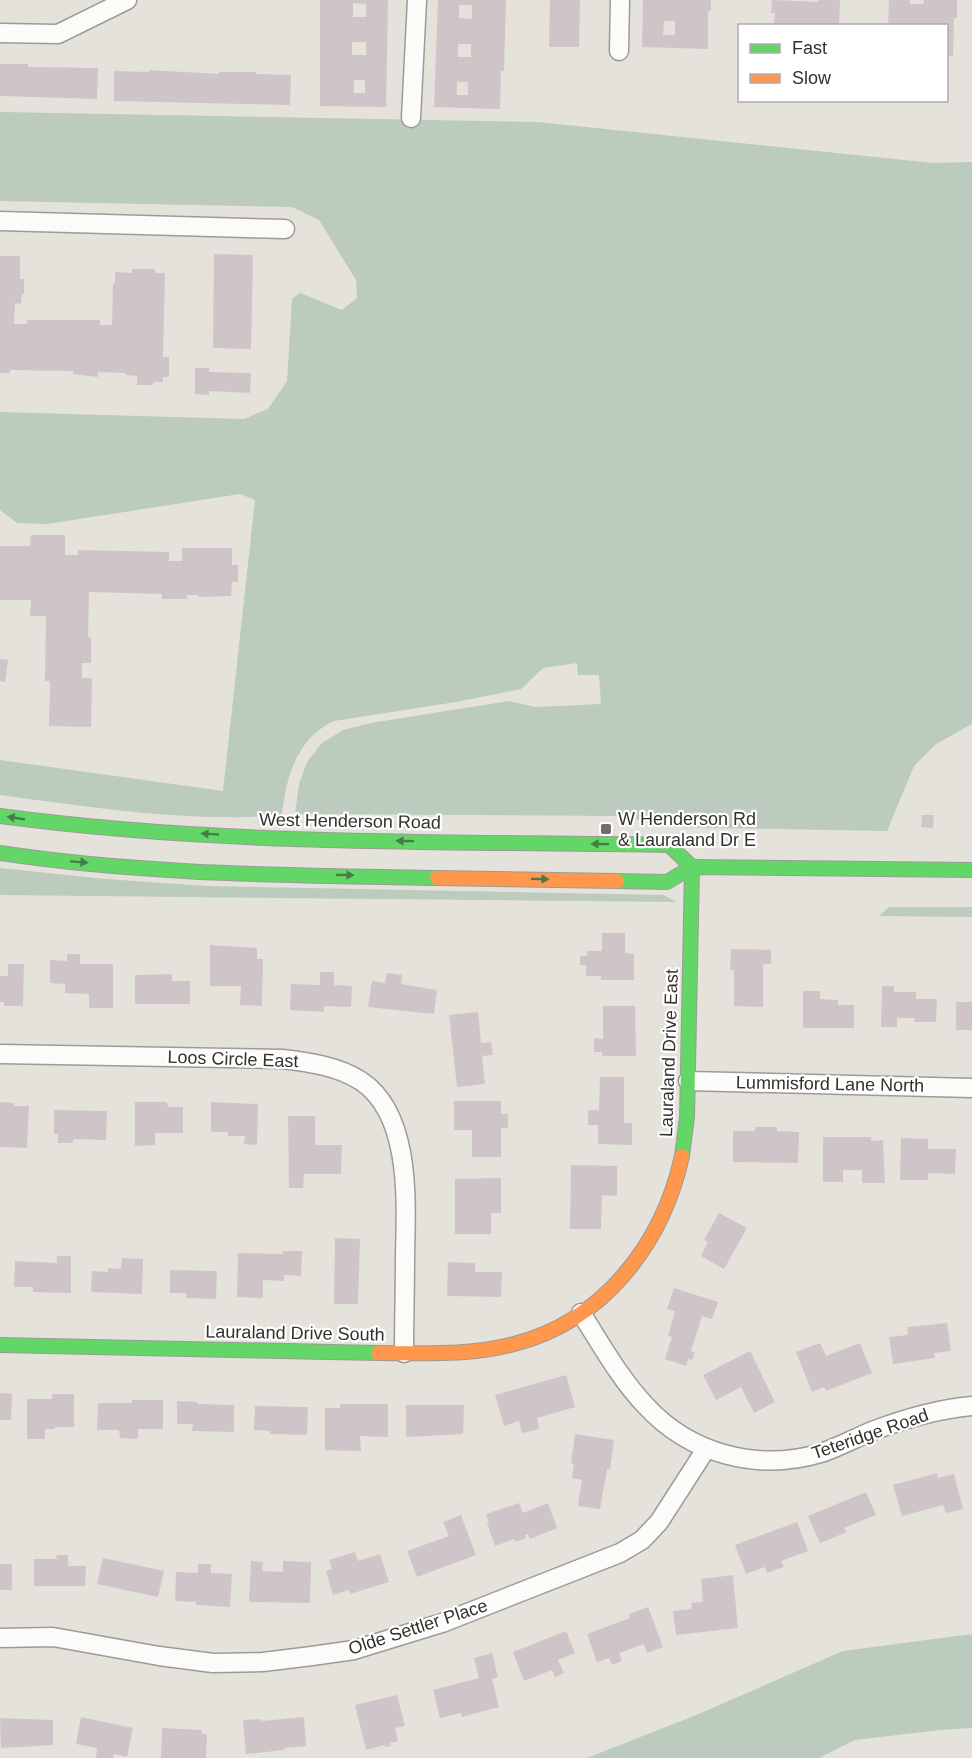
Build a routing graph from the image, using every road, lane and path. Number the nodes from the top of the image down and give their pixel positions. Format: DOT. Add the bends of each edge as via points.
graph roads {
  1 [pos="127,0"];
  2 [pos="417,0"];
  3 [pos="620,0"];
  4 [pos="0,33"];
  5 [pos="619,51"];
  6 [pos="411,118"];
  7 [pos="0,221"];
  8 [pos="285,230"];
  9 [pos="0,816"];
  10 [pos="0,853"];
  11 [pos="692,867"];
  12 [pos="972,870"];
  13 [pos="0,1054"];
  14 [pos="687,1081"];
  15 [pos="972,1088"];
  16 [pos="581,1313"];
  17 [pos="0,1345"];
  18 [pos="404,1353"];
  19 [pos="972,1406"];
  20 [pos="706,1449"];
  21 [pos="0,1638"];
  1 -- 4 [label="street" via="58,34"];
  2 -- 6 [label="street"];
  3 -- 5 [label="street"];
  7 -- 8 [label="street"];
  11 -- 9 [label="main road, West Henderson Road, one-way" via="669,845 287,839"];
  10 -- 11 [label="main road, one-way" via="154,868 286,874 651,882 667,882"];
  11 -- 12 [label="main road"];
  11 -- 14 [label="main road, Lauraland Drive East"];
  13 -- 18 [label="street, Loos Circle East" via="282,1059 339,1070 362,1081 390,1117 404,1170"];
  14 -- 15 [label="street, Lummisford Lane North"];
  14 -- 16 [label="main road, Lauraland Drive East" via="683,1157 659,1225 643,1253 623,1276"];
  16 -- 18 [label="main road, Lauraland Drive South" via="519,1343 486,1351"];
  16 -- 20 [label="street, Teteridge Road" via="645,1406 670,1428"];
  17 -- 18 [label="main road, Lauraland Drive South"];
  19 -- 20 [label="street, Teteridge Road" via="932,1412 821,1453 794,1459 745,1459"];
  20 -- 21 [label="street, Olde Settler Place" via="659,1522 642,1540 620,1553 442,1623 354,1650 263,1662 213,1663 53,1637"];
}
